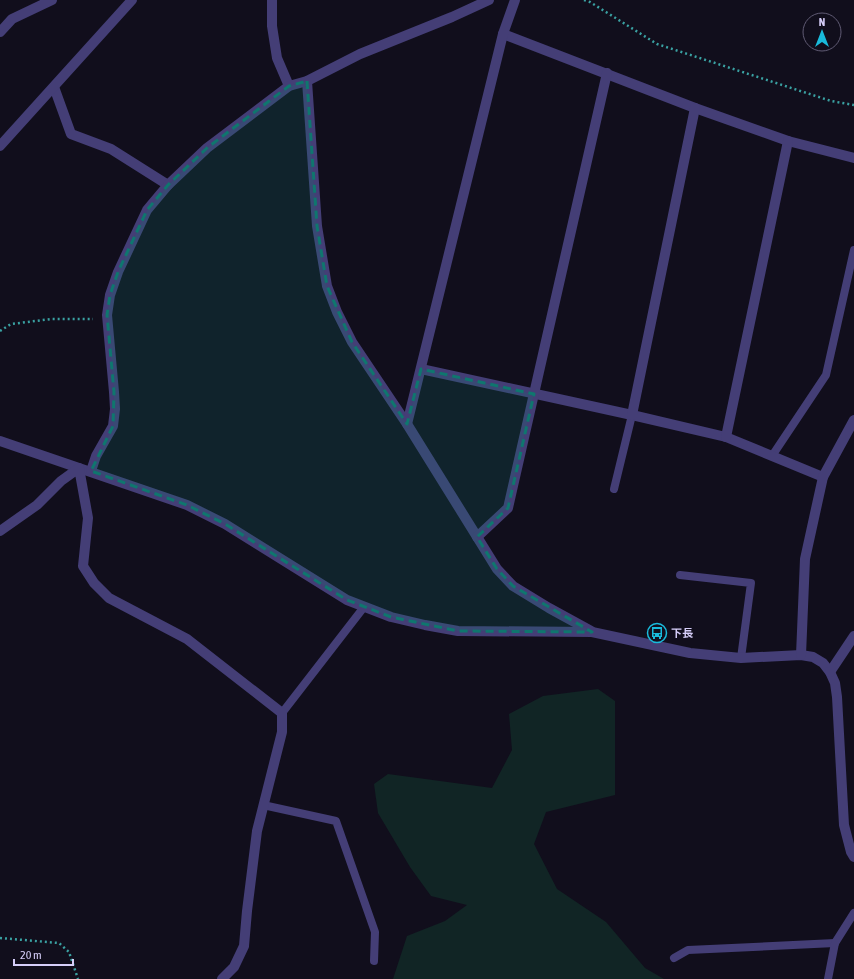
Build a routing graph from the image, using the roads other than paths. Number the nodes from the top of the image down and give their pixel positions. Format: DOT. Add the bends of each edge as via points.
graph roads {
  1 [pos="52,0"];
  2 [pos="132,0"];
  3 [pos="272,0"];
  4 [pos="489,0"];
  5 [pos="515,0"];
  6 [pos="0,32"];
  7 [pos="503,34"];
  8 [pos="607,73"];
  9 [pos="307,81"];
  10 [pos="290,86"];
  11 [pos="54,87"];
  12 [pos="695,108"];
  13 [pos="788,141"];
  14 [pos="0,146"];
  15 [pos="854,158"];
  16 [pos="168,185"];
  17 [pos="854,250"];
  18 [pos="421,369"];
  19 [pos="534,394"];
  20 [pos="632,415"];
  21 [pos="854,420"];
  22 [pos="407,424"];
  23 [pos="726,437"];
  24 [pos="0,441"];
  25 [pos="772,456"];
  26 [pos="79,468"];
  27 [pos="91,472"];
  28 [pos="823,477"];
  29 [pos="614,489"];
  30 [pos="0,531"];
  31 [pos="477,537"];
  32 [pos="680,575"];
  33 [pos="364,607"];
  34 [pos="592,632"];
  35 [pos="854,636"];
  36 [pos="801,655"];
  37 [pos="741,658"];
  38 [pos="830,672"];
  39 [pos="282,713"];
  40 [pos="263,805"];
  41 [pos="854,857"];
  42 [pos="854,913"];
  43 [pos="835,943"];
  44 [pos="674,958"];
  45 [pos="374,961"];
  46 [pos="222,979"];
  47 [pos="828,979"];
  1 -- 6 [label="street" via="12,19"];
  2 -- 11 [label="street"];
  3 -- 10 [label="street" via="272,26 277,58"];
  4 -- 9 [label="street" via="360,54"];
  5 -- 7 [label="street"];
  7 -- 8 [label="street"];
  7 -- 18 [label="street"];
  8 -- 12 [label="street"];
  8 -- 19 [label="street"];
  9 -- 10 [label="street"];
  9 -- 22 [label="street" via="317,226 327,286 352,342"];
  10 -- 16 [label="street" via="207,148"];
  11 -- 14 [label="street"];
  11 -- 16 [label="street" via="71,134 111,149"];
  12 -- 13 [label="street"];
  12 -- 20 [label="street"];
  13 -- 15 [label="street"];
  13 -- 23 [label="street"];
  16 -- 27 [label="street" via="147,210 110,294 108,319 115,409 113,426 96,456"];
  17 -- 25 [label="lane" via="826,375"];
  18 -- 19 [label="street"];
  18 -- 22 [label="street"];
  19 -- 20 [label="street"];
  19 -- 31 [label="street" via="508,508"];
  20 -- 23 [label="street"];
  20 -- 29 [label="lane"];
  21 -- 28 [label="street"];
  22 -- 31 [label="street"];
  23 -- 25 [label="street"];
  24 -- 26 [label="street"];
  25 -- 28 [label="street"];
  26 -- 27 [label="street"];
  26 -- 30 [label="street" via="61,481 37,505"];
  26 -- 39 [label="street" via="88,518 83,566 94,583 108,598 187,639"];
  27 -- 33 [label="street" via="186,505 225,524 347,600"];
  28 -- 36 [label="street" via="805,559"];
  31 -- 34 [label="street" via="498,569 513,586"];
  32 -- 37 [label="lane" via="751,583"];
  33 -- 34 [label="street" via="398,619 458,631"];
  33 -- 39 [label="lane"];
  34 -- 37 [label="street" via="690,653"];
  35 -- 38 [label="street"];
  36 -- 37 [label="street"];
  36 -- 38 [label="street" via="813,657 823,663"];
  38 -- 41 [label="street" via="837,697 844,825"];
  39 -- 40 [label="street" via="282,732"];
  40 -- 45 [label="lane" via="336,821 375,932"];
  40 -- 46 [label="street" via="257,830 244,946 234,967"];
  42 -- 43 [label="lane"];
  43 -- 44 [label="lane" via="688,950"];
  43 -- 47 [label="lane"];
}
